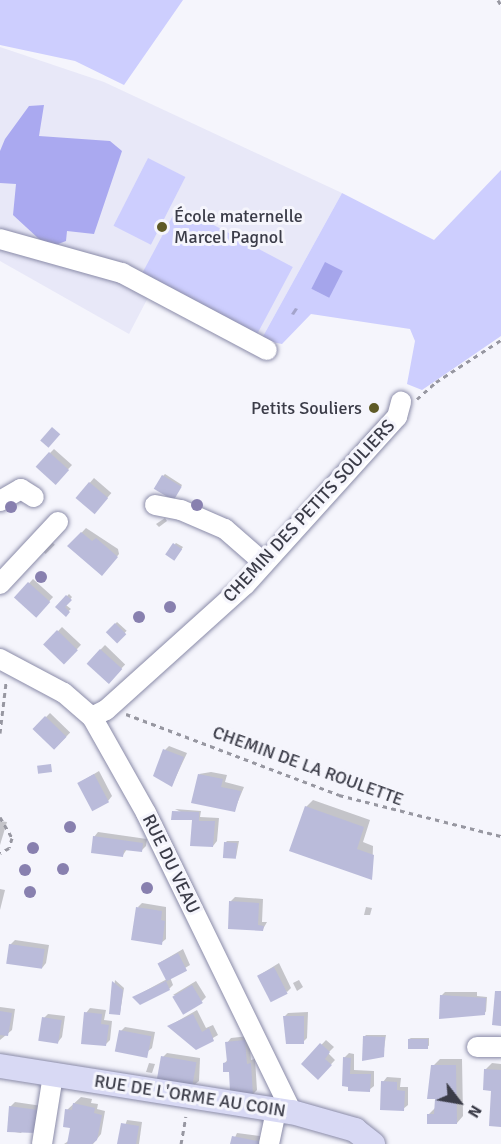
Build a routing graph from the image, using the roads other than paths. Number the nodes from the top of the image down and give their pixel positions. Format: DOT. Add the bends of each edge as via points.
graph roads {
  1 [pos="0,239"];
  2 [pos="267,350"];
  3 [pos="401,402"];
  4 [pos="34,497"];
  5 [pos="0,501"];
  6 [pos="155,505"];
  7 [pos="58,522"];
  8 [pos="264,563"];
  9 [pos="0,584"];
  10 [pos="6,662"];
  11 [pos="92,717"];
  12 [pos="477,1047"];
  13 [pos="501,1047"];
  14 [pos="0,1066"];
  15 [pos="53,1075"];
  16 [pos="284,1111"];
  17 [pos="42,1144"];
  18 [pos="269,1144"];
  19 [pos="373,1144"];
  1 -- 2 [label="street" via="122,273"];
  3 -- 8 [label="street, CHEMIN DES PETITS SOULIERS" via="397,417"];
  4 -- 5 [label="street" via="21,489"];
  6 -- 8 [label="street" via="181,510 225,529"];
  7 -- 9 [label="street"];
  8 -- 11 [label="street, CHEMIN DES PETITS SOULIERS" via="112,704"];
  10 -- 11 [label="street, RUE DU VEAU" via="64,693"];
  11 -- 16 [label="street, RUE DU VEAU" via="146,813"];
  12 -- 13 [label="street"];
  14 -- 15 [label="main road, RUE DE L'ORME AU COIN"];
  15 -- 16 [label="main road, RUE DE L'ORME AU COIN"];
  15 -- 17 [label="street"];
  16 -- 18 [label="street"];
  16 -- 19 [label="main road, RUE DE L'ORME AU COIN" via="355,1130"];
}
